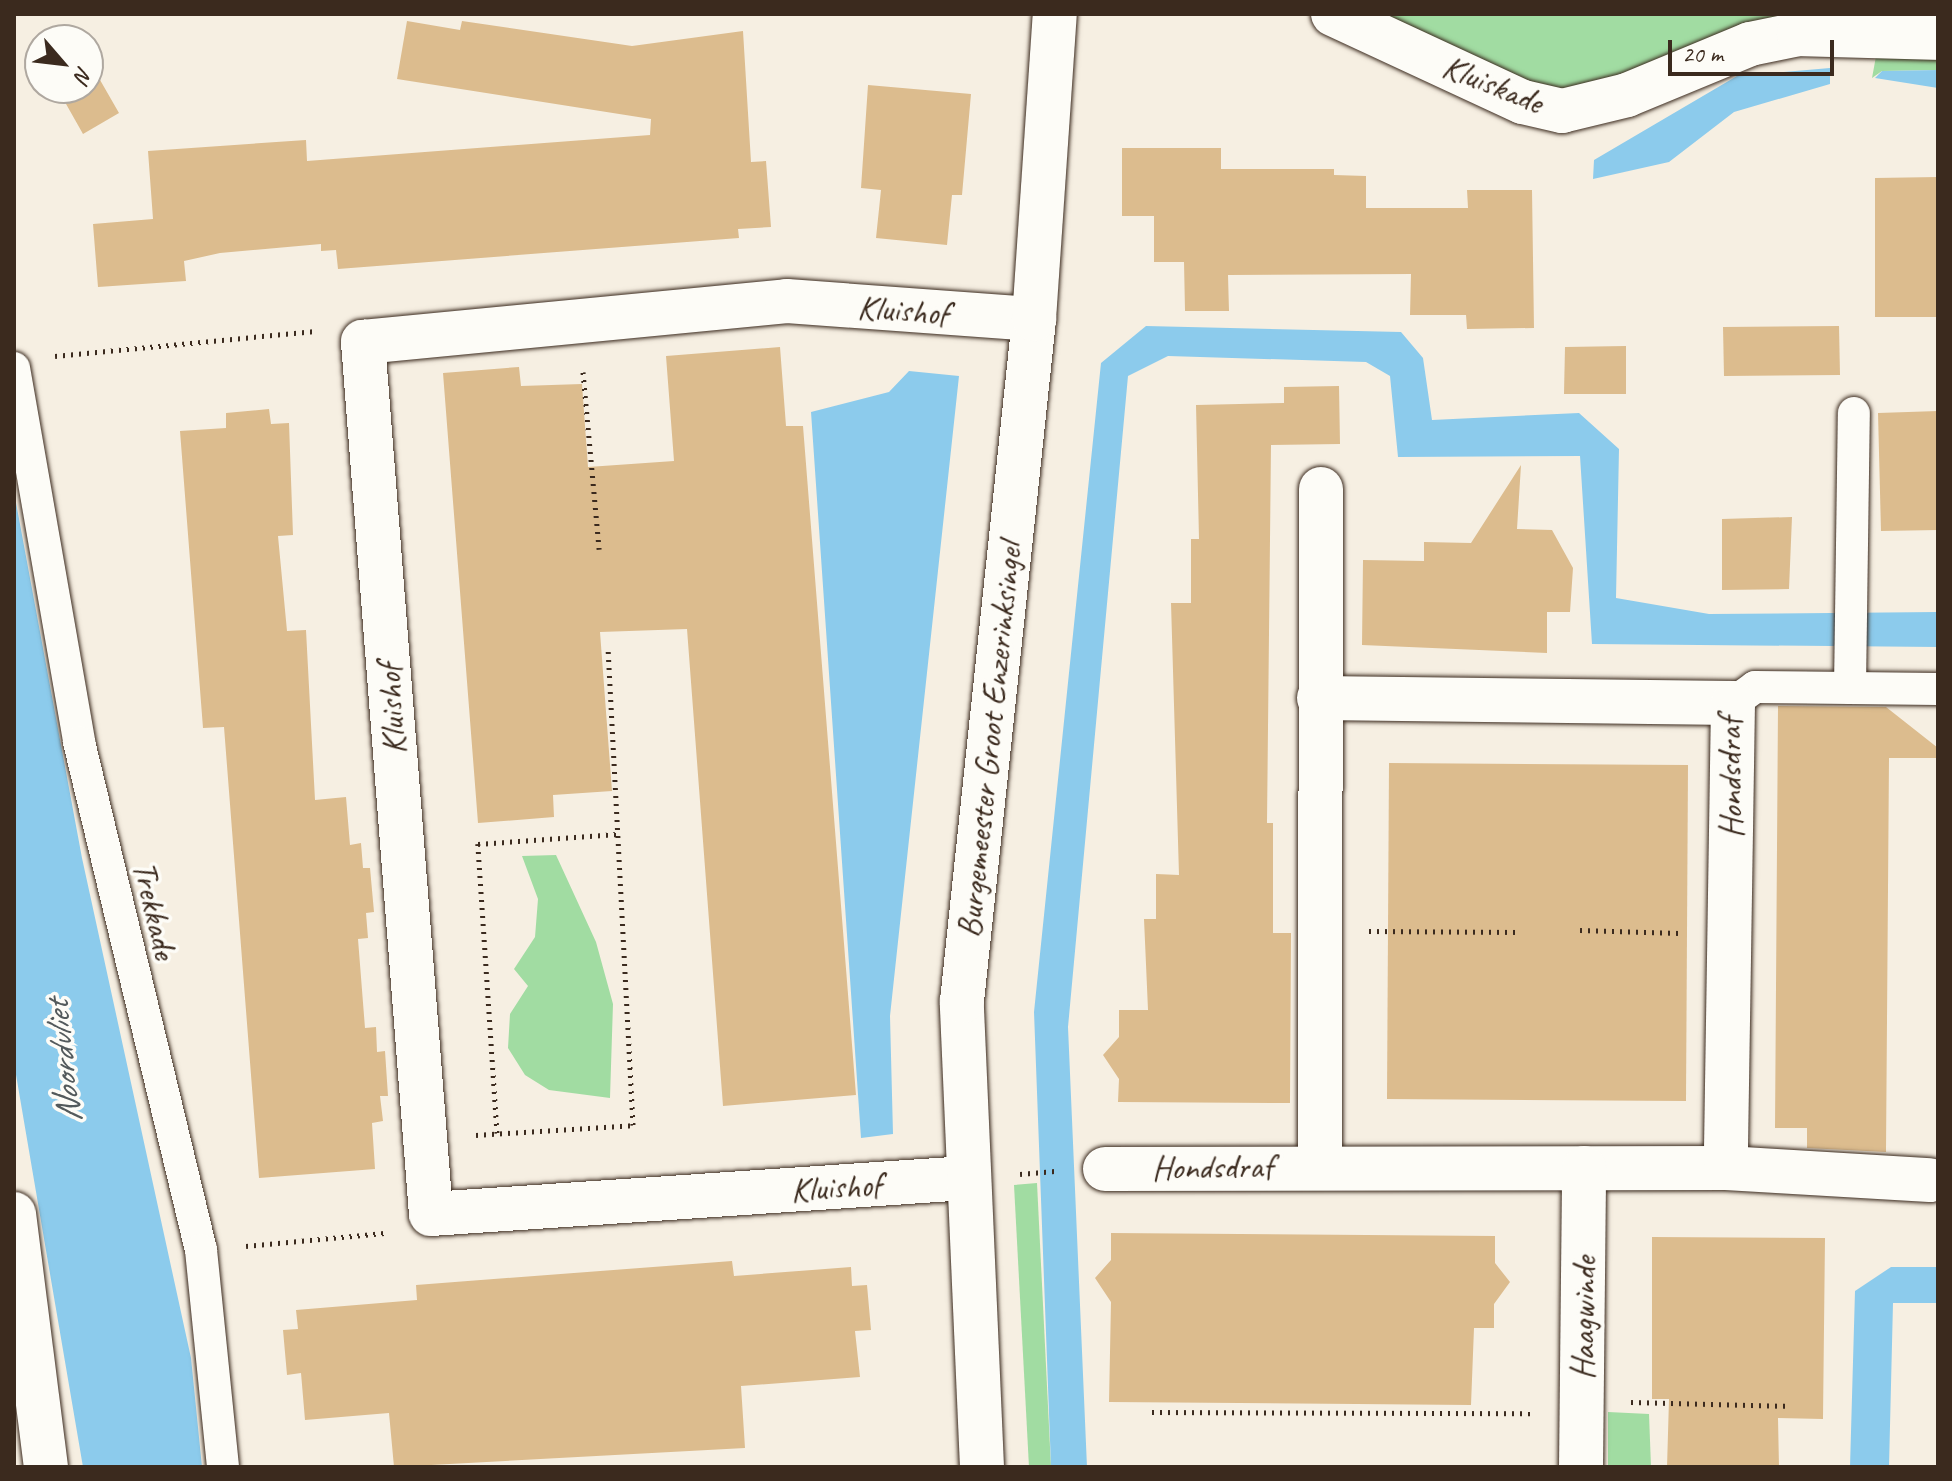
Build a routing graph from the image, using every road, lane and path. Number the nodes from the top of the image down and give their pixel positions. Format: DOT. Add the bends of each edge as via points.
graph roads {
  1 [pos="1055,14"];
  2 [pos="1333,14"];
  3 [pos="1938,38"];
  4 [pos="579,319"];
  5 [pos="1034,319"];
  6 [pos="363,342"];
  7 [pos="45,357"];
  8 [pos="14,368"];
  9 [pos="1854,413"];
  10 [pos="1321,489"];
  11 [pos="599,549"];
  12 [pos="608,647"];
  13 [pos="1850,688"];
  14 [pos="1938,689"];
  15 [pos="1319,698"];
  16 [pos="1733,703"];
  17 [pos="618,834"];
  18 [pos="1580,930"];
  19 [pos="1320,931"];
  20 [pos="1519,932"];
  21 [pos="1730,935"];
  22 [pos="497,1133"];
  23 [pos="425,1138"];
  24 [pos="1320,1166"];
  25 [pos="1584,1168"];
  26 [pos="1726,1168"];
  27 [pos="1105,1169"];
  28 [pos="967,1178"];
  29 [pos="1930,1180"];
  30 [pos="14,1214"];
  31 [pos="431,1214"];
  32 [pos="201,1250"];
  33 [pos="1791,1406"];
  34 [pos="1582,1407"];
  35 [pos="1152,1412"];
  36 [pos="46,1467"];
  37 [pos="223,1467"];
  38 [pos="982,1467"];
  39 [pos="1581,1467"];
  1 -- 5 [label="street, Burgemeester Groot Enzerinksingel"];
  2 -- 3 [label="street, Kluiskade" via="1523,102 1562,111 1617,99 1762,41 1857,33"];
  4 -- 5 [label="street, Kluishof" via="787,301"];
  4 -- 6 [label="street, Kluishof"];
  4 -- 11 [label="path"];
  5 -- 28 [label="street, Burgemeester Groot Enzerinksingel" via="962,1001"];
  6 -- 7 [label="path" via="342,328"];
  6 -- 23 [label="street, Kluishof"];
  8 -- 32 [label="lane, Trekkade" via="79,742"];
  9 -- 13 [label="lane"];
  10 -- 15 [label="street, Hondsdraf"];
  12 -- 17 [label="path"];
  13 -- 14 [label="lane"];
  13 -- 16 [label="lane" via="1755,687"];
  15 -- 16 [label="street, Hondsdraf"];
  15 -- 19 [label="street, Hondsdraf"];
  16 -- 21 [label="street, Hondsdraf"];
  17 -- 22 [label="path" via="633,1125"];
  17 -- 22 [label="path" via="478,844"];
  18 -- 21 [label="path"];
  19 -- 20 [label="path"];
  19 -- 24 [label="street, Hondsdraf"];
  21 -- 26 [label="street, Hondsdraf"];
  22 -- 23 [label="path"];
  23 -- 31 [label="street, Kluishof"];
  24 -- 25 [label="street, Hondsdraf"];
  24 -- 27 [label="street, Hondsdraf"];
  25 -- 26 [label="street, Hondsdraf"];
  25 -- 34 [label="street, Haagwinde"];
  26 -- 29 [label="street, Hondsdraf"];
  28 -- 31 [label="street, Kluishof"];
  28 -- 38 [label="street, Burgemeester Groot Enzerinksingel"];
  30 -- 36 [label="street"];
  31 -- 32 [label="path" via="427,1229"];
  32 -- 37 [label="lane, Trekkade"];
  33 -- 34 [label="path"];
  34 -- 35 [label="path"];
  34 -- 39 [label="street, Haagwinde"];
}
